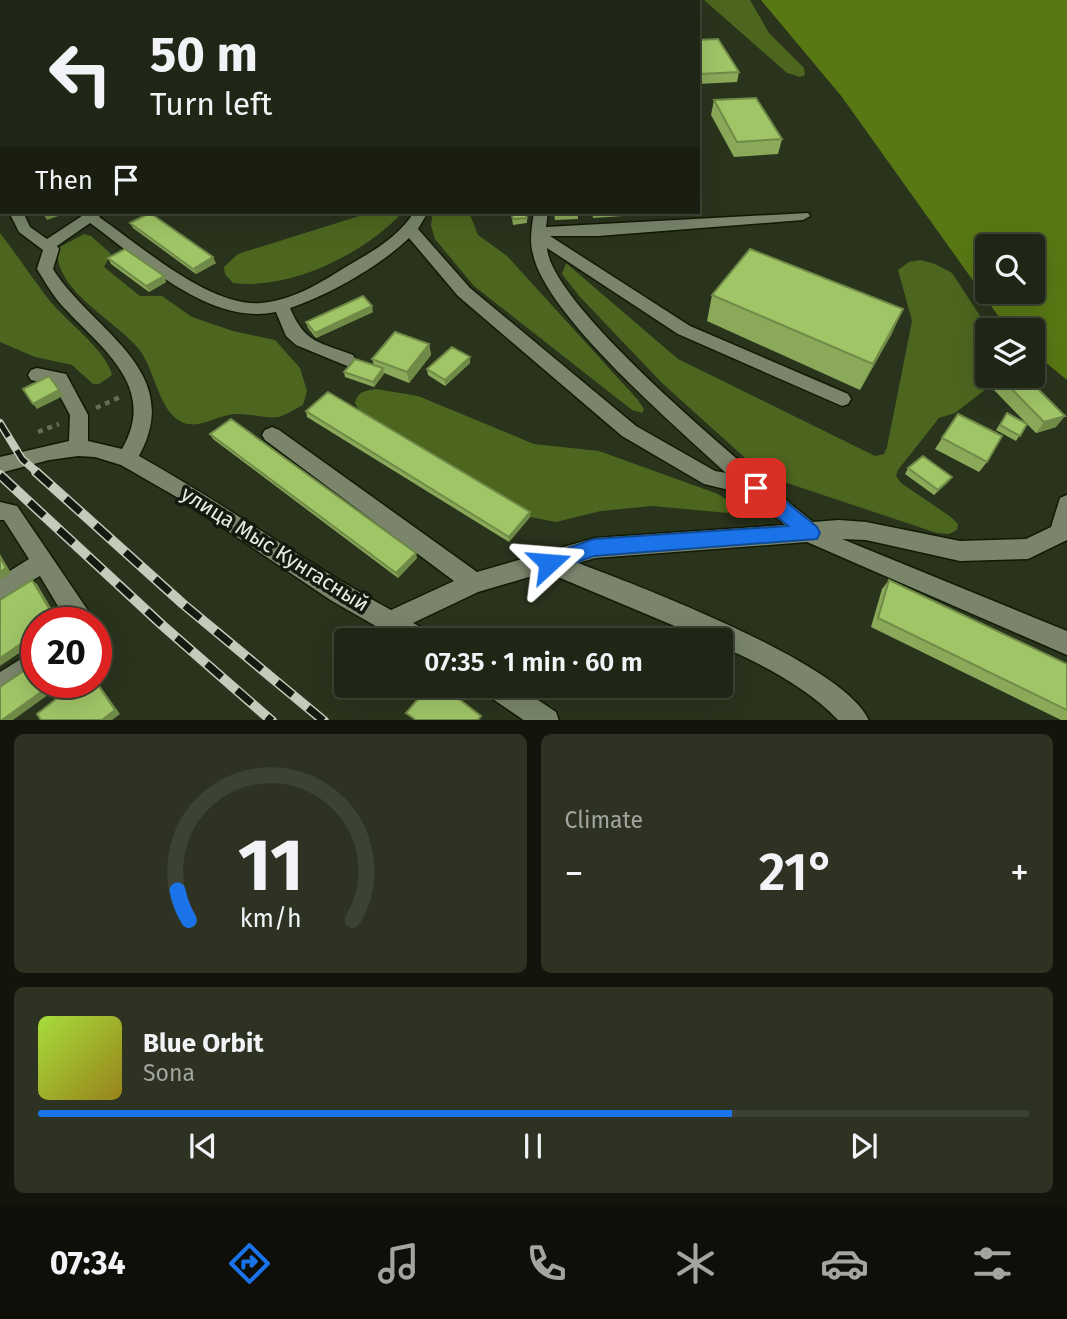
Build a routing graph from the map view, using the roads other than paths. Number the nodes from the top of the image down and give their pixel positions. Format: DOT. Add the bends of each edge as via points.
graph roads {
  1 [pos="17,214"];
  2 [pos="94,214"];
  3 [pos="420,214"];
  4 [pos="803,216"];
  5 [pos="657,219"];
  6 [pos="537,222"];
  7 [pos="411,229"];
  8 [pos="51,249"];
  9 [pos="281,305"];
  10 [pos="347,360"];
  11 [pos="37,375"];
  12 [pos="842,399"];
  13 [pos="272,435"];
  14 [pos="78,448"];
  15 [pos="127,459"];
  16 [pos="0,465"];
  17 [pos="756,488"];
  18 [pos="1067,504"];
  19 [pos="0,511"];
  20 [pos="810,533"];
  21 [pos="1064,535"];
  22 [pos="43,562"];
  23 [pos="549,563"];
  24 [pos="474,583"];
  25 [pos="0,589"];
  26 [pos="72,607"];
  27 [pos="392,621"];
  28 [pos="403,628"];
  29 [pos="1067,643"];
  30 [pos="21,672"];
  31 [pos="0,687"];
  32 [pos="514,698"];
  33 [pos="547,720"];
  34 [pos="857,720"];
  1 -- 8 [label="street" via="24,229"];
  2 -- 8 [label="street" via="48,245"];
  2 -- 9 [label="street" via="210,299 245,309"];
  3 -- 7 [label="street"];
  4 -- 5 [label="street"];
  5 -- 6 [label="street" via="598,231"];
  6 -- 12 [label="street" via="684,330"];
  6 -- 17 [label="street" via="548,277 565,302 632,374"];
  7 -- 9 [label="street" via="327,286"];
  7 -- 17 [label="street" via="464,292 629,430 711,478"];
  8 -- 15 [label="street" via="45,269 66,300 127,362 140,388 143,426"];
  9 -- 10 [label="street" via="292,332 302,341"];
  11 -- 14 [label="street" via="60,379 79,415"];
  13 -- 24 [label="street"];
  14 -- 15 [label="street, улица Мыс Кунгасный"];
  14 -- 16 [label="street, улица Мыс Кунгасный"];
  15 -- 27 [label="street, улица Мыс Кунгасный" via="340,594"];
  17 -- 20 [label="street"];
  18 -- 21 [label="street"];
  19 -- 22 [label="street" via="10,512"];
  20 -- 21 [label="street" via="866,531 960,551 1028,549"];
  20 -- 23 [label="street" via="594,548"];
  20 -- 29 [label="street"];
  22 -- 25 [label="street"];
  22 -- 26 [label="street"];
  23 -- 24 [label="street"];
  23 -- 34 [label="street" via="757,650 829,692"];
  24 -- 27 [label="street"];
  27 -- 28 [label="street, улица Мыс Кунгасный"];
  30 -- 31 [label="street"];
  32 -- 33 [label="street"];
}
